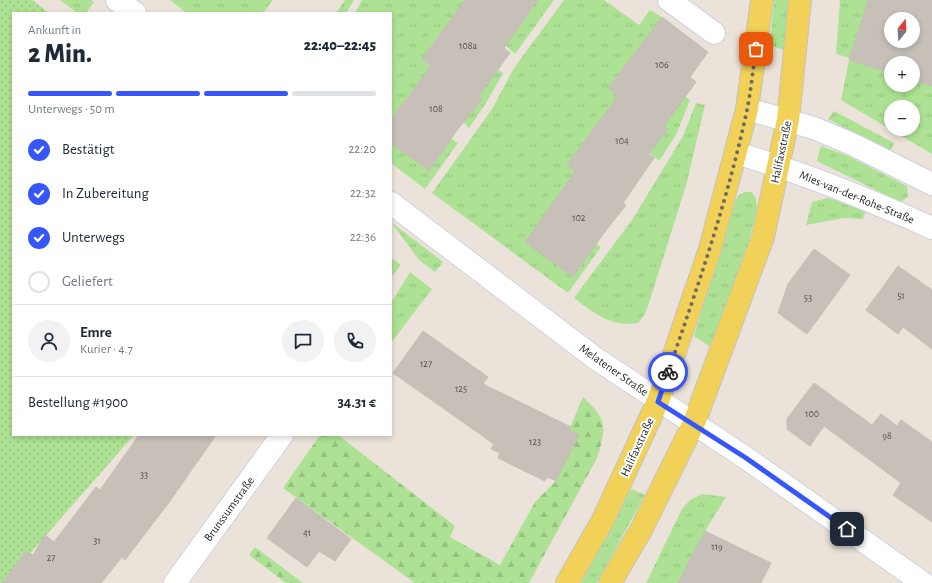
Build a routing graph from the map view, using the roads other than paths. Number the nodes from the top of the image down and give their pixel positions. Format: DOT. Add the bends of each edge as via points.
graph roads {
  1 [pos="117,0"];
  2 [pos="669,0"];
  3 [pos="762,0"];
  4 [pos="800,0"];
  5 [pos="134,12"];
  6 [pos="714,33"];
  7 [pos="747,109"];
  8 [pos="788,120"];
  9 [pos="736,154"];
  10 [pos="778,166"];
  11 [pos="932,184"];
  12 [pos="392,204"];
  13 [pos="932,228"];
  14 [pos="658,402"];
  15 [pos="694,423"];
  16 [pos="281,436"];
  17 [pos="175,583"];
  18 [pos="567,583"];
  19 [pos="610,583"];
  20 [pos="923,583"];
  1 -- 5 [label="street"];
  2 -- 6 [label="street"];
  3 -- 7 [label="main road, Halifaxstraße"];
  4 -- 8 [label="main road, Halifaxstraße"];
  7 -- 8 [label="street"];
  7 -- 9 [label="main road, Halifaxstraße"];
  8 -- 10 [label="main road, Halifaxstraße"];
  8 -- 11 [label="street" via="854,145"];
  9 -- 10 [label="street, Mies-van-der-Rohe-Straße"];
  9 -- 14 [label="main road, Halifaxstraße" via="710,249"];
  10 -- 13 [label="street, Mies-van-der-Rohe-Straße" via="872,201"];
  10 -- 15 [label="main road, Halifaxstraße" via="763,236"];
  12 -- 14 [label="street, Melatener Straße" via="595,358"];
  14 -- 15 [label="street, Melatener Straße"];
  14 -- 18 [label="main road, Halifaxstraße" via="603,520"];
  15 -- 19 [label="main road, Halifaxstraße" via="641,530"];
  15 -- 20 [label="street, Melatener Straße"];
  16 -- 17 [label="street, Brunssumstraße"];
}
